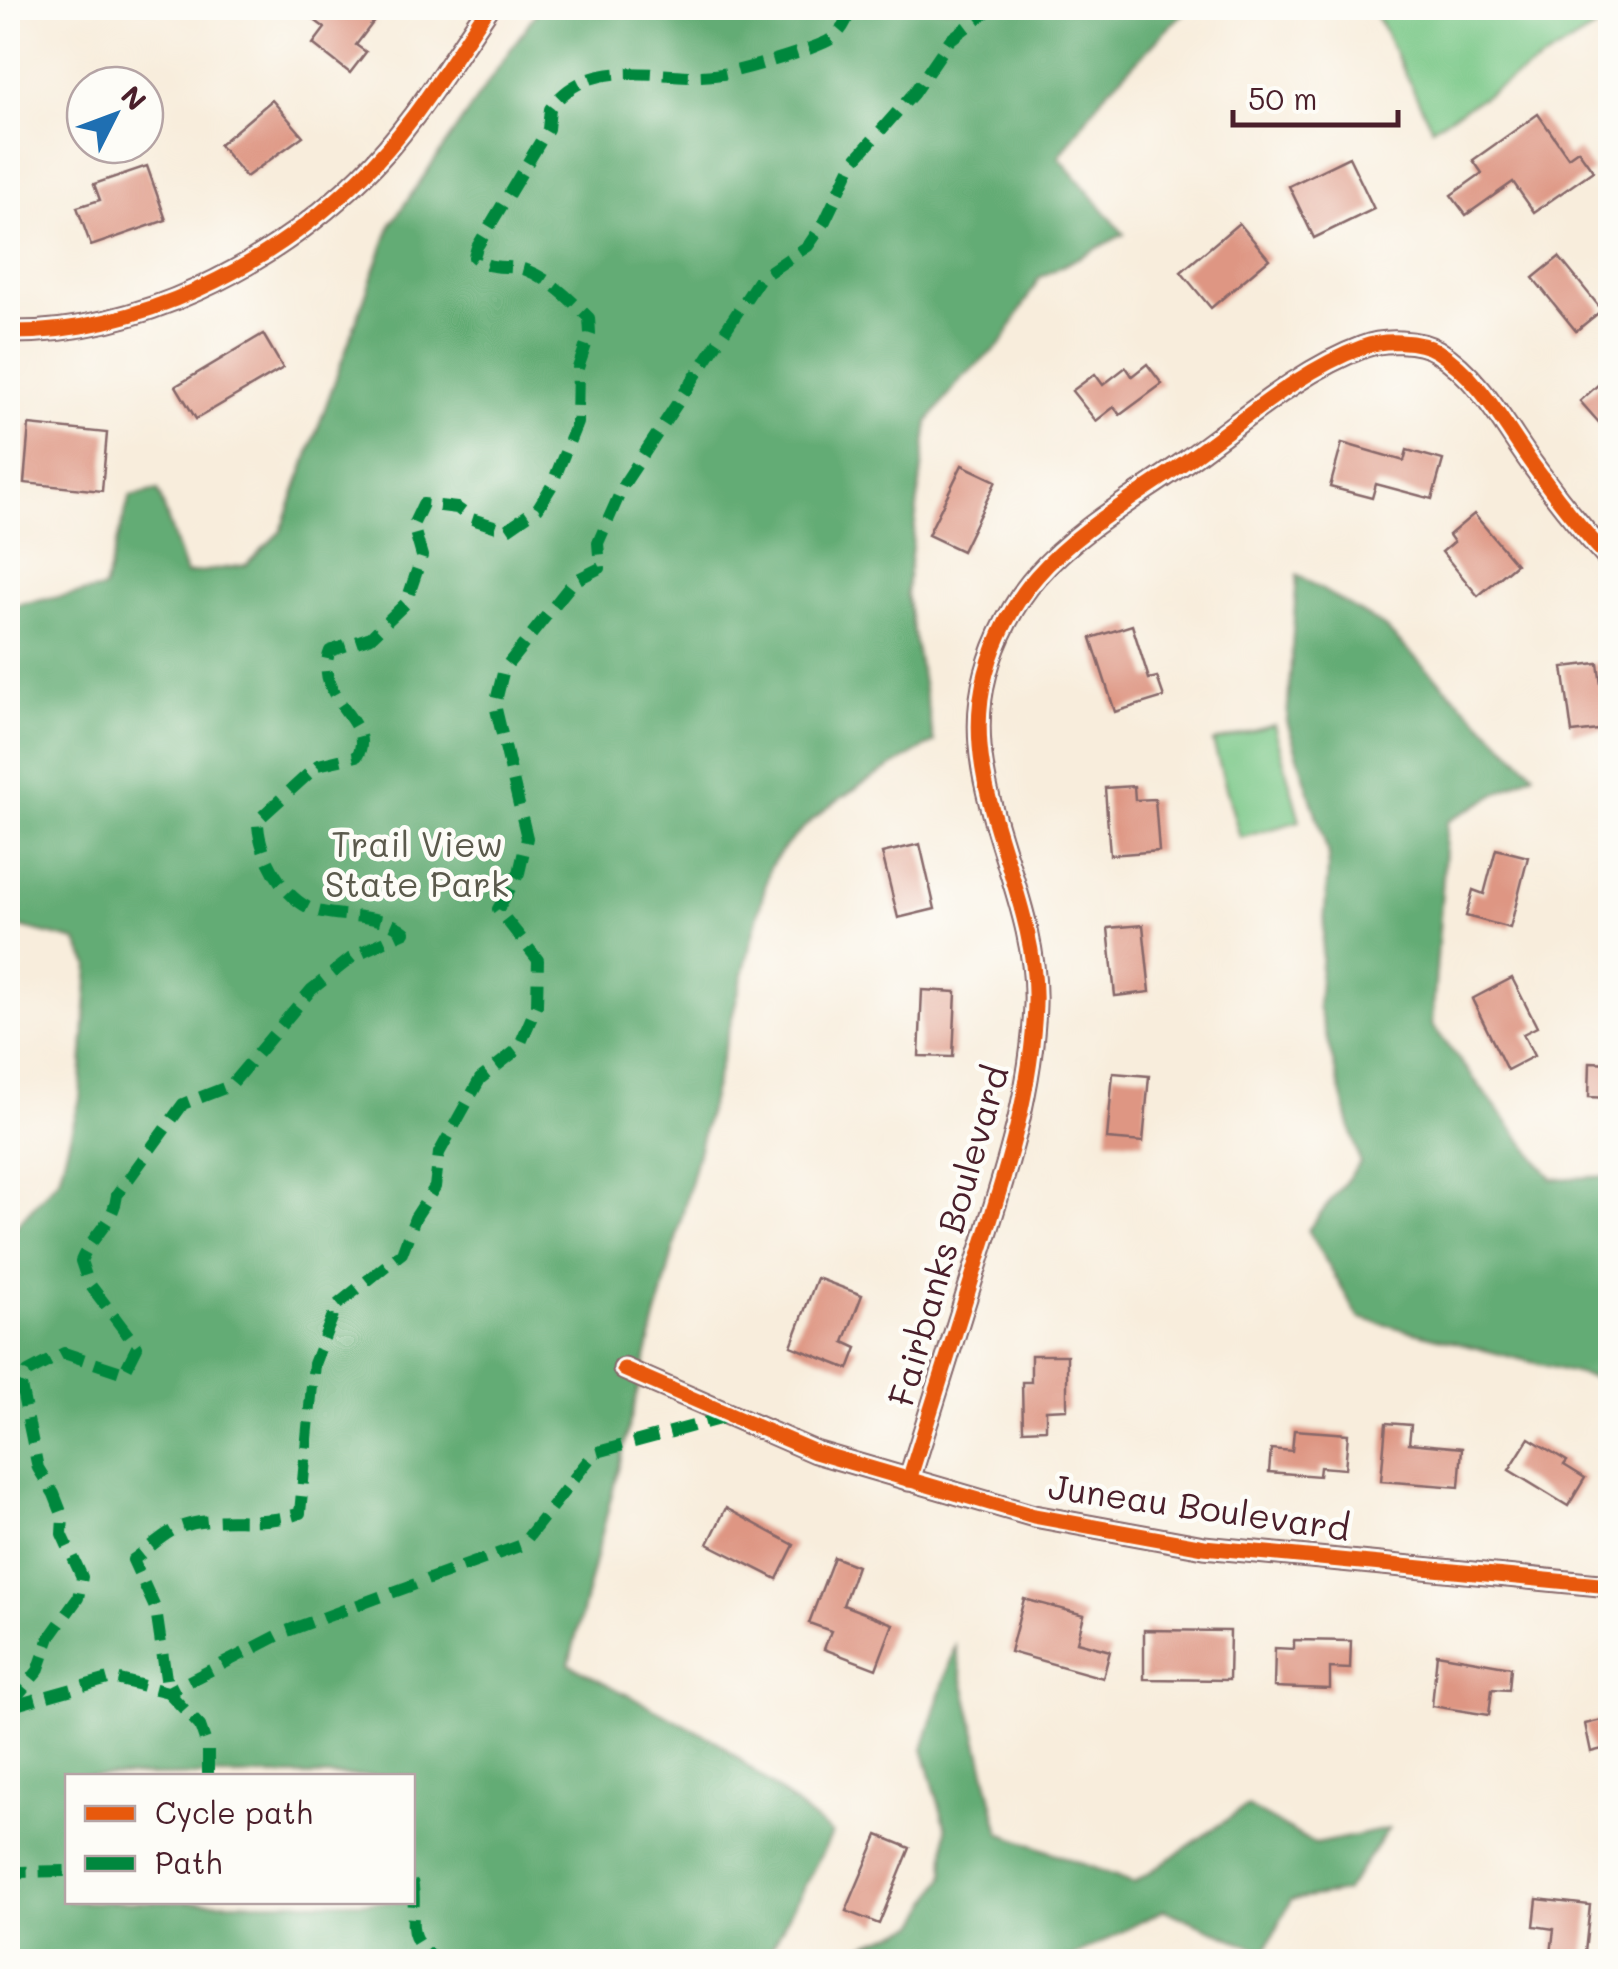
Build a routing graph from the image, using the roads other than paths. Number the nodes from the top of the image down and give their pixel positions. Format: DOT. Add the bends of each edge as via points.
graph roads {
  1 [pos="488,8"];
  2 [pos="8,332"];
  3 [pos="1610,560"];
  4 [pos="624,1369"];
  5 [pos="909,1480"];
  6 [pos="1610,1586"];
  1 -- 2 [label="street" via="363,175 306,226 174,300 102,322"];
  3 -- 5 [label="street, Fairbanks Boulevard" via="1484,396 1437,351 1402,342 1368,344 1322,365 1038,575 992,655 980,712 985,793 1032,953 1030,1072"];
  4 -- 5 [label="street, Juneau Boulevard" via="814,1452"];
  5 -- 6 [label="street, Juneau Boulevard" via="1034,1516 1204,1547"];
}
